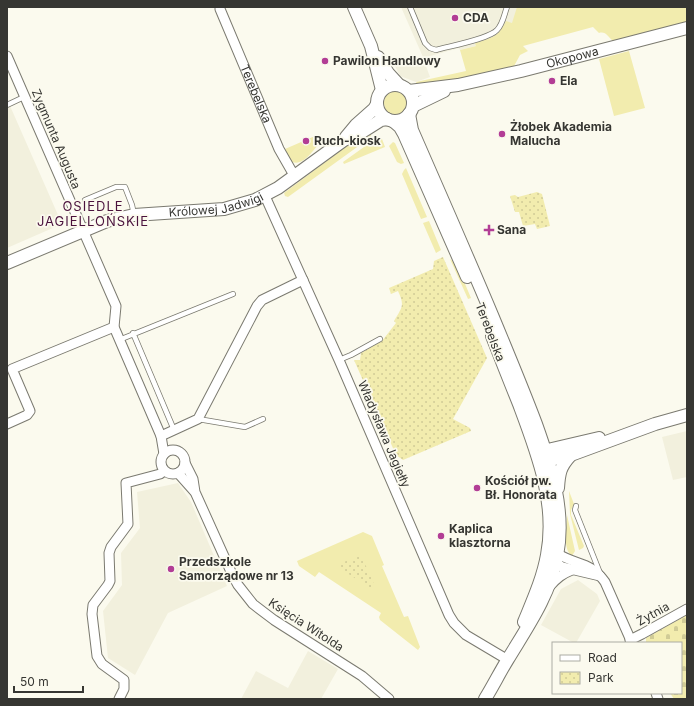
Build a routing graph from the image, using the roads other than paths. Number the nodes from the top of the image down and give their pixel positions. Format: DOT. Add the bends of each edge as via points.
graph roads {
  1 [pos="354,7"];
  2 [pos="410,7"];
  3 [pos="507,7"];
  4 [pos="221,8"];
  5 [pos="687,28"];
  6 [pos="371,46"];
  7 [pos="7,56"];
  8 [pos="458,85"];
  9 [pos="404,88"];
  10 [pos="382,90"];
  11 [pos="24,97"];
  12 [pos="7,104"];
  13 [pos="377,104"];
  14 [pos="411,110"];
  15 [pos="390,120"];
  16 [pos="344,140"];
  17 [pos="295,177"];
  18 [pos="265,196"];
  19 [pos="85,200"];
  20 [pos="134,215"];
  21 [pos="82,231"];
  22 [pos="7,263"];
  23 [pos="303,280"];
  24 [pos="233,294"];
  25 [pos="114,327"];
  26 [pos="133,333"];
  27 [pos="380,339"];
  28 [pos="119,340"];
  29 [pos="339,360"];
  30 [pos="687,415"];
  31 [pos="198,419"];
  32 [pos="263,420"];
  33 [pos="7,424"];
  34 [pos="174,430"];
  35 [pos="634,432"];
  36 [pos="161,436"];
  37 [pos="173,450"];
  38 [pos="164,454"];
  39 [pos="570,456"];
  40 [pos="543,457"];
  41 [pos="185,463"];
  42 [pos="164,471"];
  43 [pos="178,473"];
  44 [pos="196,492"];
  45 [pos="558,501"];
  46 [pos="576,506"];
  47 [pos="553,558"];
  48 [pos="572,570"];
  49 [pos="601,576"];
  50 [pos="548,589"];
  51 [pos="687,609"];
  52 [pos="631,641"];
  53 [pos="508,660"];
  54 [pos="119,699"];
  55 [pos="389,699"];
  56 [pos="485,699"];
  1 -- 6 [label="street"];
  2 -- 3 [label="lane" via="425,43 436,50 486,37 495,32"];
  4 -- 17 [label="street, Terebelska" via="279,149"];
  5 -- 8 [label="street, Okopowa"];
  6 -- 9 [label="street" via="388,73"];
  6 -- 10 [label="street"];
  7 -- 11 [label="street, Zygmunta Augusta"];
  8 -- 9 [label="street, Okopowa"];
  8 -- 14 [label="street, Okopowa"];
  9 -- 10 [label="street" via="392,85"];
  9 -- 14 [label="street" via="413,100"];
  10 -- 13 [label="street"];
  11 -- 12 [label="lane"];
  11 -- 21 [label="street, Zygmunta Augusta"];
  13 -- 15 [label="street" via="380,113"];
  13 -- 16 [label="street, Królowej Jadwigi"];
  14 -- 15 [label="street" via="402,120"];
  14 -- 40 [label="street, Terebelska" via="412,130 517,375"];
  15 -- 16 [label="street, Królowej Jadwigi" via="381,120"];
  15 -- 40 [label="street, Terebelska" via="400,127 404,134"];
  16 -- 17 [label="street, Królowej Jadwigi"];
  17 -- 18 [label="street, Królowej Jadwigi"];
  18 -- 20 [label="street, Królowej Jadwigi" via="224,209"];
  18 -- 23 [label="street, Władysława Jagiełły"];
  19 -- 20 [label="lane" via="116,187 125,187"];
  20 -- 21 [label="street, Królowej Jadwigi" via="107,221"];
  21 -- 22 [label="street, Królowej Jadwigi"];
  21 -- 25 [label="street" via="116,306"];
  23 -- 29 [label="street, Władysława Jagiełły"];
  23 -- 31 [label="street" via="262,300 257,306"];
  24 -- 26 [label="lane"];
  25 -- 28 [label="street"];
  25 -- 33 [label="street" via="12,369 30,411 27,415"];
  26 -- 28 [label="lane"];
  26 -- 34 [label="lane"];
  27 -- 29 [label="lane"];
  28 -- 36 [label="street"];
  29 -- 53 [label="street, Władysława Jagiełły" via="454,624 466,635"];
  30 -- 35 [label="street"];
  31 -- 32 [label="lane" via="245,427"];
  31 -- 34 [label="street"];
  34 -- 36 [label="street"];
  35 -- 39 [label="street"];
  35 -- 40 [label="street" via="597,438"];
  36 -- 37 [label="street"];
  36 -- 38 [label="street"];
  37 -- 38 [label="street"];
  37 -- 41 [label="street" via="183,456"];
  38 -- 42 [label="street" via="161,462"];
  39 -- 40 [label="street"];
  39 -- 45 [label="street, Terebelska" via="562,465 559,475"];
  40 -- 45 [label="street, Terebelska"];
  40 -- 47 [label="street, Terebelska"];
  41 -- 43 [label="street"];
  41 -- 44 [label="street, Księcia Witolda"];
  42 -- 43 [label="street"];
  42 -- 54 [label="street" via="126,482 128,524 111,547 110,581 93,605 97,656 102,664 124,680 124,689"];
  43 -- 44 [label="street, Księcia Witolda"];
  44 -- 55 [label="street, Księcia Witolda" via="232,574 253,604 362,676"];
  45 -- 47 [label="street, Terebelska" via="560,524"];
  46 -- 49 [label="lane" via="575,510"];
  47 -- 48 [label="street" via="562,567"];
  47 -- 49 [label="street" via="590,566"];
  47 -- 50 [label="street, Terebelska"];
  47 -- 53 [label="street, Terebelska" via="538,585"];
  48 -- 49 [label="street"];
  48 -- 50 [label="street, Terebelska" via="561,574"];
  49 -- 52 [label="street"];
  50 -- 53 [label="street, Terebelska" via="534,618"];
  51 -- 52 [label="street, Żytnia"];
  53 -- 56 [label="street"];
}
